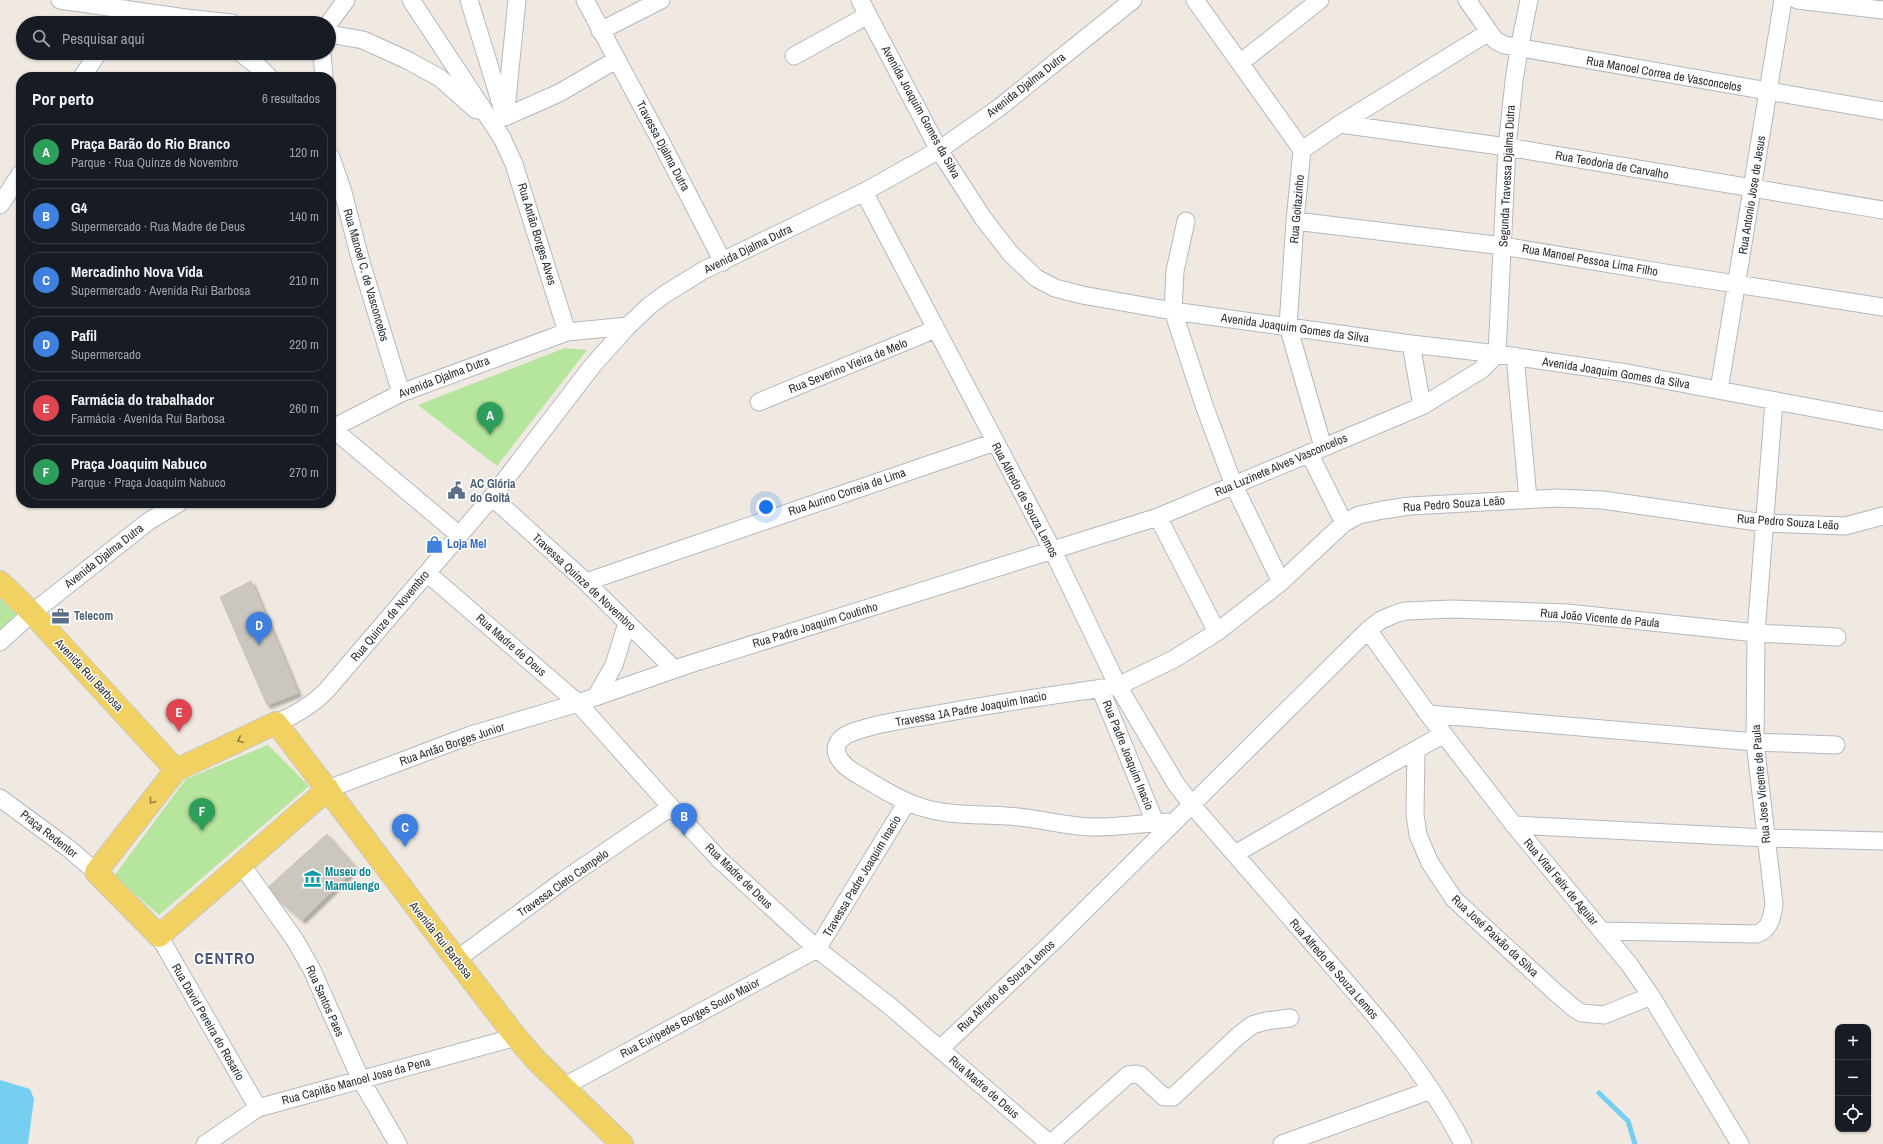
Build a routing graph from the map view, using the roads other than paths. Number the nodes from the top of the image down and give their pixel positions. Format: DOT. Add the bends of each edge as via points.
graph roads {
  1 [pos="60,0"];
  2 [pos="331,0"];
  3 [pos="346,0"];
  4 [pos="411,0"];
  5 [pos="469,0"];
  6 [pos="517,0"];
  7 [pos="585,0"];
  8 [pos="661,0"];
  9 [pos="860,0"];
  10 [pos="1133,0"];
  11 [pos="1195,0"];
  12 [pos="1320,0"];
  13 [pos="1467,0"];
  14 [pos="1529,0"];
  15 [pos="1783,0"];
  16 [pos="1797,0"];
  17 [pos="1883,10"];
  18 [pos="868,15"];
  19 [pos="122,16"];
  20 [pos="326,16"];
  21 [pos="333,16"];
  22 [pos="600,31"];
  23 [pos="1489,32"];
  24 [pos="336,35"];
  25 [pos="1518,49"];
  26 [pos="794,56"];
  27 [pos="93,60"];
  28 [pos="250,60"];
  29 [pos="323,60"];
  30 [pos="616,60"];
  31 [pos="1240,63"];
  32 [pos="85,72"];
  33 [pos="264,72"];
  34 [pos="324,72"];
  35 [pos="1768,92"];
  36 [pos="1883,111"];
  37 [pos="505,117"];
  38 [pos="1340,124"];
  39 [pos="502,138"];
  40 [pos="1508,147"];
  41 [pos="939,150"];
  42 [pos="1302,150"];
  43 [pos="336,172"];
  44 [pos="16,181"];
  45 [pos="1753,188"];
  46 [pos="864,192"];
  47 [pos="0,205"];
  48 [pos="1883,210"];
  49 [pos="1186,221"];
  50 [pos="1295,221"];
  51 [pos="1503,246"];
  52 [pos="723,262"];
  53 [pos="1737,285"];
  54 [pos="1883,307"];
  55 [pos="1173,311"];
  56 [pos="628,326"];
  57 [pos="1288,326"];
  58 [pos="936,329"];
  59 [pos="567,332"];
  60 [pos="1411,344"];
  61 [pos="1497,354"];
  62 [pos="1515,356"];
  63 [pos="1719,390"];
  64 [pos="401,392"];
  65 [pos="1774,401"];
  66 [pos="760,402"];
  67 [pos="1422,406"];
  68 [pos="1883,421"];
  69 [pos="336,427"];
  70 [pos="336,432"];
  71 [pos="995,442"];
  72 [pos="1316,450"];
  73 [pos="1234,486"];
  74 [pos="492,497"];
  75 [pos="1528,499"];
  76 [pos="171,508"];
  77 [pos="1883,516"];
  78 [pos="1158,517"];
  79 [pos="1765,522"];
  80 [pos="1344,523"];
  81 [pos="458,534"];
  82 [pos="1053,551"];
  83 [pos="427,572"];
  84 [pos="0,582"];
  85 [pos="586,582"];
  86 [pos="1281,582"];
  87 [pos="32,613"];
  88 [pos="627,623"];
  89 [pos="1368,630"];
  90 [pos="1216,632"];
  91 [pos="1756,633"];
  92 [pos="1837,637"];
  93 [pos="0,642"];
  94 [pos="674,669"];
  95 [pos="1118,686"];
  96 [pos="1100,688"];
  97 [pos="597,695"];
  98 [pos="578,702"];
  99 [pos="1428,714"];
  100 [pos="276,723"];
  101 [pos="1444,734"];
  102 [pos="1755,742"];
  103 [pos="1836,746"];
  104 [pos="1416,750"];
  105 [pos="176,770"];
  106 [pos="328,789"];
  107 [pos="0,798"];
  108 [pos="907,802"];
  109 [pos="1192,805"];
  110 [pos="671,807"];
  111 [pos="1155,822"];
  112 [pos="1172,822"];
  113 [pos="1514,825"];
  114 [pos="1766,838"];
  115 [pos="1883,841"];
  116 [pos="1235,854"];
  117 [pos="241,864"];
  118 [pos="96,872"];
  119 [pos="1602,931"];
  120 [pos="159,936"];
  121 [pos="817,949"];
  122 [pos="456,960"];
  123 [pos="1651,996"];
  124 [pos="1290,1018"];
  125 [pos="516,1037"];
  126 [pos="940,1049"];
  127 [pos="361,1080"];
  128 [pos="563,1087"];
  129 [pos="1431,1090"];
  130 [pos="258,1108"];
  131 [pos="205,1144"];
  132 [pos="398,1144"];
  133 [pos="622,1144"];
  134 [pos="1050,1144"];
  135 [pos="1282,1144"];
  136 [pos="1462,1144"];
  137 [pos="1740,1144"];
  1 -- 19 [label="street"];
  2 -- 20 [label="street"];
  3 -- 21 [label="street"];
  4 -- 39 [label="street"];
  5 -- 37 [label="street"];
  6 -- 37 [label="street"];
  7 -- 22 [label="street, Travessa Djalma Dutra"];
  8 -- 22 [label="street"];
  9 -- 18 [label="street, Avenida Joaquim Gomes da Silva"];
  10 -- 41 [label="street, Avenida Djalma Dutra" via="1000,107"];
  11 -- 31 [label="street"];
  12 -- 31 [label="street"];
  13 -- 23 [label="street, Rua Manoel Correa de Vasconcelos"];
  14 -- 25 [label="street, Segunda Travessa Djalma Dutra"];
  15 -- 35 [label="street, Rua Antonio Jose de Jesus"];
  16 -- 17 [label="street"];
  18 -- 26 [label="street"];
  18 -- 41 [label="street, Avenida Joaquim Gomes da Silva"];
  22 -- 30 [label="street, Travessa Djalma Dutra"];
  23 -- 25 [label="street, Rua Manoel Correa de Vasconcelos" via="1495,40"];
  23 -- 38 [label="street"];
  24 -- 39 [label="street" via="363,40 440,78"];
  25 -- 35 [label="street, Rua Manoel Correa de Vasconcelos"];
  25 -- 40 [label="street, Segunda Travessa Djalma Dutra"];
  27 -- 32 [label="street"];
  28 -- 33 [label="street"];
  29 -- 34 [label="street"];
  30 -- 37 [label="street" via="559,93"];
  30 -- 52 [label="street, Travessa Djalma Dutra"];
  31 -- 42 [label="street"];
  35 -- 36 [label="street, Rua Manoel Correa de Vasconcelos"];
  35 -- 45 [label="street, Rua Antonio Jose de Jesus"];
  37 -- 39 [label="street"];
  38 -- 40 [label="street, Rua Teodoria de Carvalho"];
  38 -- 42 [label="street"];
  39 -- 59 [label="street, Rua Antão Borges Alves" via="532,216"];
  40 -- 45 [label="street, Rua Teodoria de Carvalho"];
  40 -- 51 [label="street, Segunda Travessa Djalma Dutra"];
  41 -- 46 [label="street, Avenida Djalma Dutra"];
  41 -- 55 [label="street, Avenida Joaquim Gomes da Silva" via="983,218 1010,253 1036,278 1055,288 1082,295"];
  42 -- 50 [label="street, Rua Goitazinho"];
  43 -- 64 [label="street, Rua Manoel C. de Vasconcelos"];
  44 -- 47 [label="street"];
  45 -- 48 [label="street, Rua Teodoria de Carvalho"];
  45 -- 53 [label="street, Rua Antonio Jose de Jesus"];
  46 -- 52 [label="street, Avenida Djalma Dutra"];
  46 -- 58 [label="street, Rua Alfredo de Souza Lemos"];
  49 -- 55 [label="street" via="1175,271"];
  50 -- 51 [label="street, Rua Manoel Pessoa Lima Filho"];
  50 -- 57 [label="street, Rua Goitazinho"];
  51 -- 53 [label="street, Rua Manoel Pessoa Lima Filho"];
  51 -- 61 [label="street, Segunda Travessa Djalma Dutra"];
  52 -- 56 [label="street, Avenida Djalma Dutra" via="665,294"];
  53 -- 54 [label="street, Rua Manoel Pessoa Lima Filho"];
  53 -- 63 [label="street, Rua Antonio Jose de Jesus"];
  55 -- 57 [label="street, Avenida Joaquim Gomes da Silva"];
  55 -- 73 [label="street"];
  56 -- 59 [label="street, Avenida Djalma Dutra"];
  56 -- 74 [label="street, Rua Quinze de Novembro" via="593,366"];
  57 -- 60 [label="street, Avenida Joaquim Gomes da Silva"];
  57 -- 72 [label="street, Rua Goitazinho"];
  58 -- 66 [label="street, Rua Severino Vieira de Melo"];
  58 -- 71 [label="street, Rua Alfredo de Souza Lemos"];
  59 -- 64 [label="street, Avenida Djalma Dutra"];
  60 -- 61 [label="street, Avenida Joaquim Gomes da Silva"];
  60 -- 67 [label="street"];
  61 -- 62 [label="street, Avenida Joaquim Gomes da Silva"];
  61 -- 67 [label="street, Rua Luzinete Alves Vasconcelos" via="1481,370"];
  62 -- 63 [label="street, Avenida Joaquim Gomes da Silva"];
  62 -- 75 [label="street"];
  63 -- 65 [label="street, Avenida Joaquim Gomes da Silva"];
  64 -- 69 [label="street, Avenida Djalma Dutra"];
  65 -- 68 [label="street, Avenida Joaquim Gomes da Silva"];
  65 -- 79 [label="street, Rua Jose Vicente de Paula"];
  67 -- 72 [label="street, Rua Luzinete Alves Vasconcelos"];
  70 -- 81 [label="street"];
  71 -- 82 [label="street, Rua Alfredo de Souza Lemos"];
  71 -- 85 [label="street, Rua Aurino Correia de Lima"];
  72 -- 73 [label="street, Rua Luzinete Alves Vasconcelos"];
  72 -- 80 [label="street, Rua Goitazinho"];
  73 -- 78 [label="street, Rua Luzinete Alves Vasconcelos"];
  73 -- 86 [label="street"];
  74 -- 81 [label="street, Rua Quinze de Novembro"];
  74 -- 85 [label="street, Travessa Quinze de Novembro"];
  75 -- 79 [label="street, Rua Pedro Souza Leão" via="1602,500"];
  75 -- 80 [label="street, Rua Pedro Souza Leão" via="1383,510 1359,515"];
  76 -- 87 [label="street, Avenida Djalma Dutra" via="149,521"];
  77 -- 79 [label="street, Rua Pedro Souza Leão" via="1845,526"];
  78 -- 82 [label="street, Rua Luzinete Alves Vasconcelos"];
  78 -- 90 [label="street"];
  79 -- 91 [label="street, Rua Jose Vicente de Paula"];
  80 -- 86 [label="street, Rua Pedro Souza Leão"];
  81 -- 83 [label="street, Rua Quinze de Novembro"];
  82 -- 94 [label="street, Rua Padre Joaquim Coutinho"];
  82 -- 95 [label="street, Rua Alfredo de Souza Lemos"];
  83 -- 98 [label="street, Rua Madre de Deus"];
  83 -- 100 [label="street, Rua Quinze de Novembro" via="326,691 312,705"];
  84 -- 87 [label="main road, Avenida Rui Barbosa"];
  85 -- 88 [label="street, Travessa Quinze de Novembro"];
  86 -- 90 [label="street, Rua Pedro Souza Leão"];
  87 -- 93 [label="street"];
  87 -- 105 [label="main road, Avenida Rui Barbosa"];
  88 -- 94 [label="street, Travessa Quinze de Novembro"];
  88 -- 97 [label="street" via="614,665"];
  89 -- 91 [label="street, Rua João Vicente de Paula" via="1381,620 1405,611 1452,609 1567,613"];
  89 -- 99 [label="street, Rua Vital Felix de Aguiar"];
  89 -- 109 [label="street, Rua Alfredo de Souza Lemos"];
  90 -- 95 [label="street, Rua Pedro Souza Leão" via="1174,659"];
  91 -- 92 [label="street, Rua João Vicente de Paula"];
  91 -- 102 [label="street, Rua Jose Vicente de Paula"];
  94 -- 97 [label="street, Rua Padre Joaquim Coutinho"];
  95 -- 96 [label="street, Travessa 1A Padre Joaquim Inacio"];
  95 -- 109 [label="street, Rua Alfredo de Souza Lemos" via="1176,784"];
  96 -- 108 [label="street, Travessa 1A Padre Joaquim Inacio" via="872,726 840,739 836,752 841,762 852,772"];
  96 -- 111 [label="street, Rua Padre Joaquim Inacio"];
  97 -- 98 [label="street, Rua Padre Joaquim Coutinho"];
  98 -- 106 [label="street, Rua Antão Borges Junior" via="472,735"];
  98 -- 110 [label="street, Rua Madre de Deus"];
  99 -- 101 [label="street, Rua Vital Felix de Aguiar"];
  99 -- 102 [label="street"];
  100 -- 105 [label="main road, one-way"];
  100 -- 106 [label="main road, Avenida Rui Barbosa"];
  101 -- 104 [label="street"];
  101 -- 113 [label="street, Rua Vital Felix de Aguiar"];
  102 -- 103 [label="street"];
  102 -- 114 [label="street, Rua Jose Vicente de Paula"];
  104 -- 116 [label="street"];
  104 -- 123 [label="street, Rua José Paixão da Silva" via="1415,814 1418,835 1430,863 1454,899 1582,1013 1604,1015"];
  105 -- 118 [label="main road, one-way"];
  106 -- 117 [label="main road"];
  106 -- 122 [label="main road, Avenida Rui Barbosa"];
  107 -- 118 [label="street, Praça Redentor"];
  108 -- 111 [label="street" via="938,812 1013,816 1088,827"];
  108 -- 121 [label="street, Travessa Padre Joaquim Inacio"];
  109 -- 112 [label="street, Rua Alfredo de Souza Lemos"];
  109 -- 116 [label="street, Rua Alfredo de Souza Lemos"];
  110 -- 121 [label="street, Rua Madre de Deus" via="720,860"];
  110 -- 122 [label="street, Travessa Cleto Campelo" via="564,880"];
  111 -- 112 [label="street"];
  112 -- 126 [label="street, Rua Alfredo de Souza Lemos" via="1060,935"];
  113 -- 114 [label="street"];
  113 -- 119 [label="street, Rua Vital Felix de Aguiar"];
  114 -- 115 [label="street"];
  114 -- 119 [label="street, Rua Jose Vicente de Paula" via="1774,904 1772,917 1764,931 1746,935"];
  116 -- 129 [label="street, Rua Alfredo de Souza Lemos" via="1393,1037"];
  117 -- 120 [label="main road"];
  117 -- 127 [label="street, Rua Santos Paes" via="295,940 311,968"];
  118 -- 120 [label="main road"];
  119 -- 123 [label="street, Rua Vital Felix de Aguiar" via="1630,964"];
  120 -- 130 [label="street, Rua David Pereira do Rosario"];
  121 -- 126 [label="street, Rua Madre de Deus"];
  121 -- 128 [label="street, Rua Euripedes Borges Souto Maior"];
  122 -- 125 [label="main road, Avenida Rui Barbosa"];
  123 -- 137 [label="street, Rua Vital Felix de Aguiar"];
  124 -- 134 [label="street" via="1266,1021 1252,1026 1173,1097 1164,1097 1140,1075 1128,1075"];
  125 -- 127 [label="street, Rua Capitão Manoel Jose da Pena"];
  125 -- 128 [label="main road, Avenida Rui Barbosa"];
  126 -- 134 [label="street, Rua Madre de Deus"];
  127 -- 130 [label="street, Rua Capitão Manoel Jose da Pena"];
  127 -- 132 [label="street, Rua Santos Paes"];
  128 -- 133 [label="main road, Avenida Rui Barbosa"];
  129 -- 135 [label="street"];
  129 -- 136 [label="street, Rua Alfredo de Souza Lemos"];
  130 -- 131 [label="street, Rua Capitão Manoel Jose da Pena"];
}
